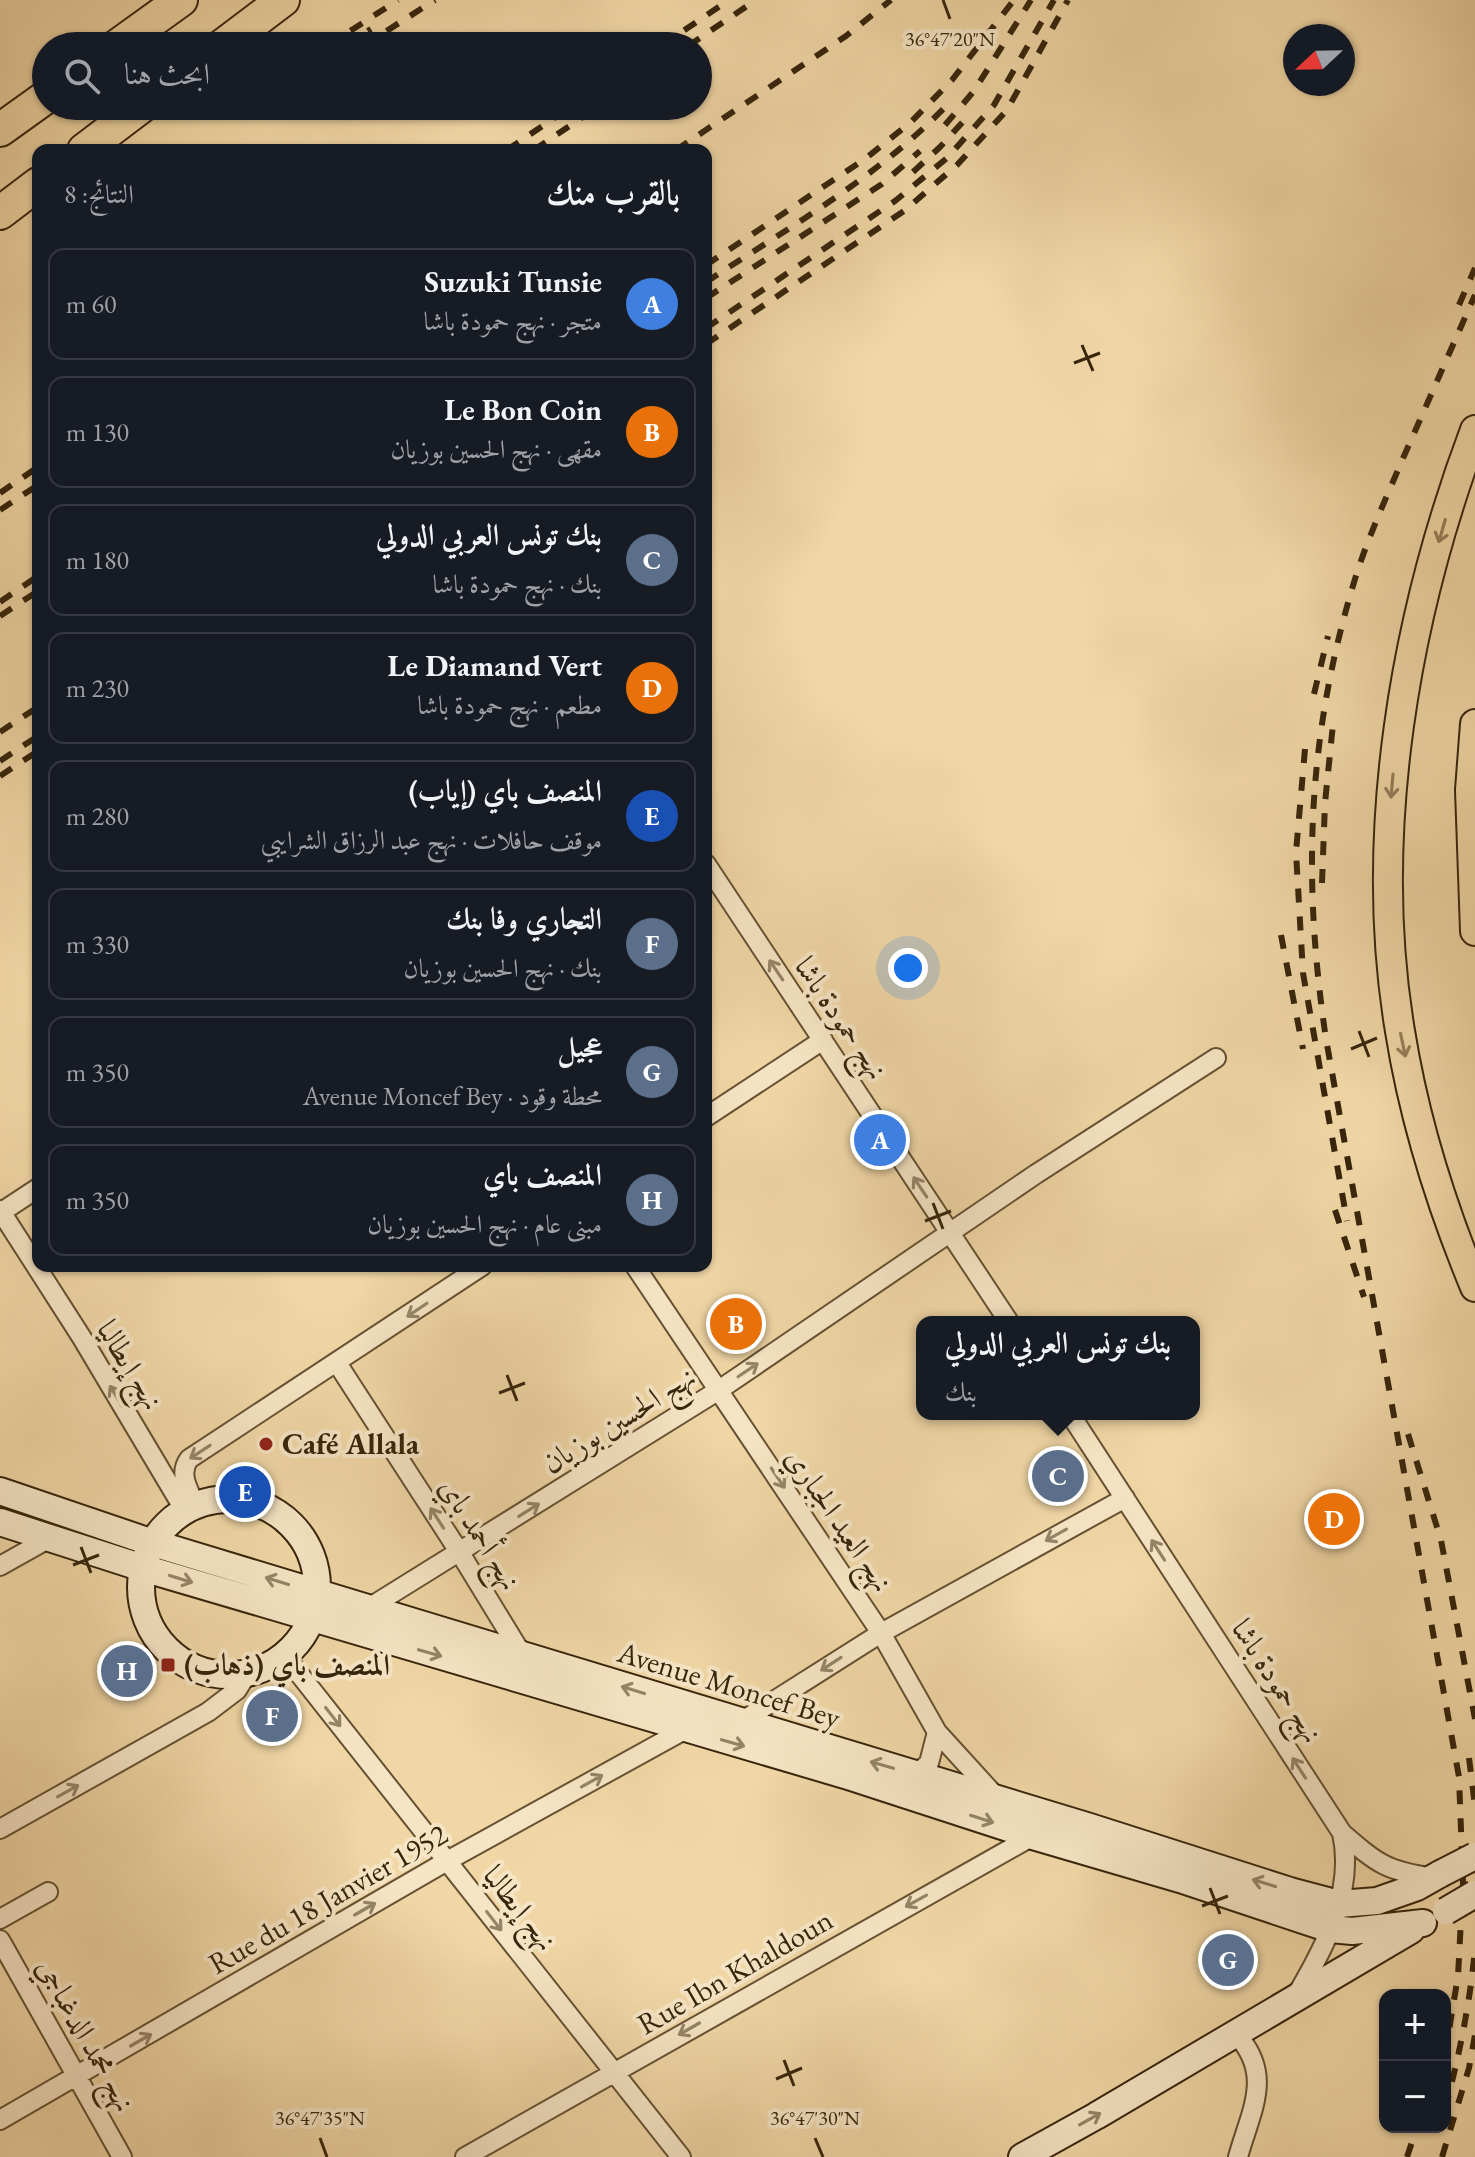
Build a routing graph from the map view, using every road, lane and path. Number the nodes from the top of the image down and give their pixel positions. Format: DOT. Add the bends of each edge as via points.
graph roads {
  1 [pos="181,0"];
  2 [pos="283,0"];
  3 [pos="136,32"];
  4 [pos="241,32"];
  5 [pos="32,107"];
  6 [pos="124,120"];
  7 [pos="0,130"];
  8 [pos="92,144"];
  9 [pos="32,189"];
  10 [pos="0,213"];
  11 [pos="1475,430"];
  12 [pos="1475,724"];
  13 [pos="712,873"];
  14 [pos="1475,931"];
  15 [pos="823,1040"];
  16 [pos="1216,1058"];
  17 [pos="712,1113"];
  18 [pos="32,1192"];
  19 [pos="1,1212"];
  20 [pos="951,1233"];
  21 [pos="32,1260"];
  22 [pos="40,1272"];
  23 [pos="473,1272"];
  24 [pos="639,1272"];
  25 [pos="1475,1287"];
  26 [pos="1005,1316"];
  27 [pos="337,1363"];
  28 [pos="719,1390"];
  29 [pos="1074,1420"];
  30 [pos="0,1491"];
  31 [pos="1125,1498"];
  32 [pos="190,1508"];
  33 [pos="0,1522"];
  34 [pos="50,1538"];
  35 [pos="153,1543"];
  36 [pos="460,1553"];
  37 [pos="0,1566"];
  38 [pos="143,1568"];
  39 [pos="315,1605"];
  40 [pos="367,1609"];
  41 [pos="881,1633"];
  42 [pos="285,1656"];
  43 [pos="523,1656"];
  44 [pos="247,1674"];
  45 [pos="739,1723"];
  46 [pos="686,1729"];
  47 [pos="937,1732"];
  48 [pos="915,1775"];
  49 [pos="1000,1801"];
  50 [pos="0,1829"];
  51 [pos="1342,1833"];
  52 [pos="1033,1836"];
  53 [pos="1475,1856"];
  54 [pos="447,1861"];
  55 [pos="1437,1876"];
  56 [pos="48,1892"];
  57 [pos="1475,1894"];
  58 [pos="1339,1904"];
  59 [pos="1433,1918"];
  60 [pos="0,1919"];
  61 [pos="1330,1929"];
  62 [pos="0,1940"];
  63 [pos="1294,1997"];
  64 [pos="1236,2034"];
  65 [pos="614,2072"];
  66 [pos="77,2077"];
  67 [pos="0,2120"];
  68 [pos="122,2157"];
  69 [pos="465,2157"];
  70 [pos="681,2157"];
  71 [pos="1022,2157"];
  72 [pos="1238,2157"];
  1 -- 3 [label="highway"];
  2 -- 4 [label="highway"];
  5 -- 7 [label="highway"];
  6 -- 8 [label="highway"];
  9 -- 10 [label="highway"];
  11 -- 25 [label="main road, one-way" via="1442,530 1397,723 1389,832 1390,939 1400,1031 1448,1223"];
  12 -- 14 [label="main road" via="1470,790"];
  15 -- 13 [label="street, نهج حمودة باشا, one-way"];
  15 -- 17 [label="street"];
  20 -- 15 [label="street, نهج حمودة باشا, one-way"];
  16 -- 20 [label="street, نهج الحسين بوزيان"];
  18 -- 19 [label="street"];
  21 -- 19 [label="street, نهج إيطاليا, one-way"];
  20 -- 26 [label="street, نهج حمودة باشا"];
  28 -- 20 [label="street, نهج الحسين بوزيان, one-way"];
  32 -- 22 [label="street, نهج إيطاليا, one-way"];
  23 -- 27 [label="street, one-way"];
  24 -- 28 [label="street, نهج العيد الجباري"];
  27 -- 32 [label="street, one-way" via="186,1461 183,1476"];
  36 -- 27 [label="street, نهج أحمد باي, one-way"];
  36 -- 28 [label="street, نهج الحسين بوزيان, one-way"];
  28 -- 41 [label="street, نهج العيد الجباري, one-way"];
  29 -- 31 [label="street, نهج حمودة باشا"];
  30 -- 35 [label="main road, Avenue Moncef Bey"];
  31 -- 41 [label="street, one-way"];
  51 -- 31 [label="street, نهج حمودة باشا, one-way"];
  32 -- 35 [label="main road" via="166,1525"];
  32 -- 39 [label="main road" via="239,1500 280,1515 301,1536 314,1563"];
  33 -- 34 [label="main road, Avenue Moncef Bey"];
  34 -- 37 [label="street"];
  34 -- 38 [label="main road, Avenue Moncef Bey"];
  35 -- 38 [label="main road"];
  39 -- 35 [label="main road, Avenue Moncef Bey, one-way"];
  36 -- 40 [label="street, نهج الحسين بوزيان"];
  36 -- 43 [label="street, نهج أحمد باي"];
  38 -- 39 [label="main road, Avenue Moncef Bey, one-way"];
  38 -- 44 [label="main road" via="142,1603 155,1635 180,1661 212,1674"];
  39 -- 40 [label="main road, Avenue Moncef Bey"];
  39 -- 42 [label="main road" via="301,1639"];
  39 -- 46 [label="main road, Avenue Moncef Bey, one-way"];
  40 -- 43 [label="main road, Avenue Moncef Bey"];
  41 -- 45 [label="street, one-way"];
  41 -- 47 [label="street, نهج العيد الجباري"];
  42 -- 44 [label="main road"];
  42 -- 54 [label="street, نهج إيطاليا, one-way"];
  45 -- 43 [label="main road, Avenue Moncef Bey, one-way"];
  50 -- 44 [label="street, one-way" via="208,1712 237,1690"];
  48 -- 45 [label="main road, Avenue Moncef Bey, one-way"];
  46 -- 52 [label="main road, Avenue Moncef Bey, one-way"];
  54 -- 46 [label="street, Rue du 18 Janvier 1952, one-way"];
  47 -- 48 [label="street" via="929,1763"];
  47 -- 49 [label="street, نهج العيد الجباري"];
  48 -- 49 [label="main road, Avenue Moncef Bey"];
  58 -- 49 [label="main road, Avenue Moncef Bey, one-way"];
  51 -- 55 [label="street" via="1382,1866"];
  51 -- 58 [label="street, نهج حمودة باشا" via="1347,1865"];
  52 -- 61 [label="main road, Avenue Moncef Bey"];
  52 -- 65 [label="street, Rue Ibn Khaldoun, one-way"];
  53 -- 55 [label="main road, Avenue Moncef Bey, bridge"];
  54 -- 65 [label="street, نهج إيطاليا, one-way"];
  66 -- 54 [label="street, Rue du 18 Janvier 1952, one-way"];
  55 -- 58 [label="main road, Avenue Moncef Bey" via="1377,1901"];
  56 -- 60 [label="street"];
  57 -- 59 [label="main road, bridge"];
  58 -- 61 [label="street, نهج حمودة باشا"];
  59 -- 61 [label="main road, Avenue Moncef Bey" via="1352,1931"];
  59 -- 63 [label="main road"];
  61 -- 63 [label="street, نهج حمودة باشا"];
  62 -- 66 [label="street, نهج محمد الدغباجي"];
  63 -- 64 [label="main road"];
  71 -- 64 [label="main road, one-way"];
  64 -- 72 [label="street" via="1253,2057 1258,2080"];
  65 -- 69 [label="street, Rue Ibn Khaldoun"];
  65 -- 70 [label="street, نهج إيطاليا"];
  66 -- 67 [label="street, Rue du 18 Janvier 1952"];
  66 -- 68 [label="street, نهج محمد الدغباجي"];
}
